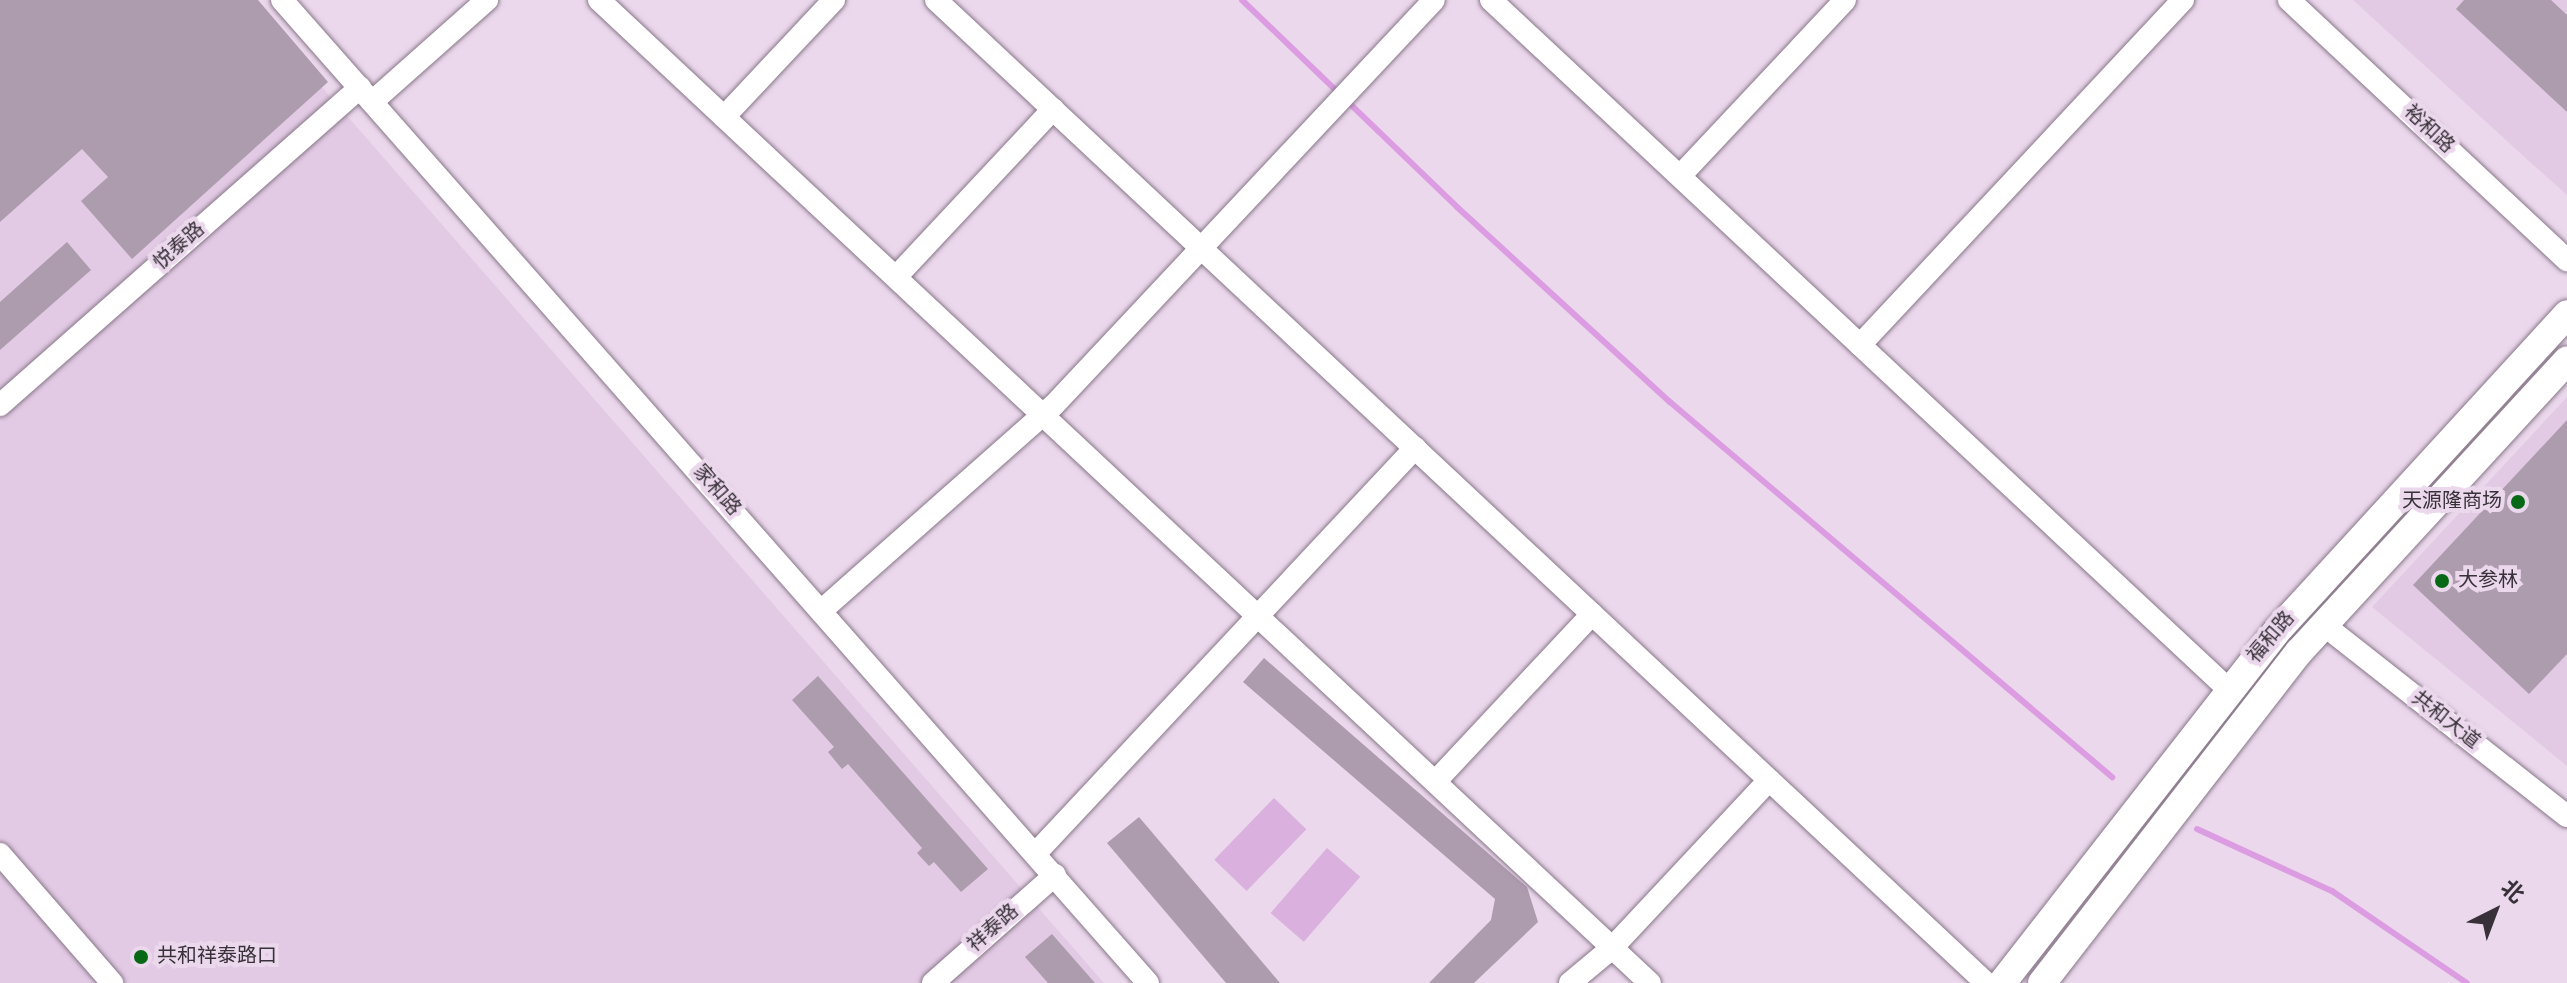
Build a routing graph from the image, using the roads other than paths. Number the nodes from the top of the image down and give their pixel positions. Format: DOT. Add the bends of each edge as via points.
graph roads {
  1 [pos="282,0"];
  2 [pos="487,0"];
  3 [pos="599,0"];
  4 [pos="834,0"];
  5 [pos="936,0"];
  6 [pos="1434,0"];
  7 [pos="1491,0"];
  8 [pos="1845,0"];
  9 [pos="2183,0"];
  10 [pos="2289,0"];
  11 [pos="366,95"];
  12 [pos="1053,109"];
  13 [pos="724,117"];
  14 [pos="1680,176"];
  15 [pos="1201,248"];
  16 [pos="2567,260"];
  17 [pos="896,277"];
  18 [pos="2567,314"];
  19 [pos="1860,345"];
  20 [pos="2567,361"];
  21 [pos="0,405"];
  22 [pos="1043,415"];
  23 [pos="1415,448"];
  24 [pos="821,611"];
  25 [pos="1592,614"];
  26 [pos="1258,616"];
  27 [pos="2324,625"];
  28 [pos="2228,689"];
  29 [pos="1769,780"];
  30 [pos="1435,782"];
  31 [pos="2567,816"];
  32 [pos="1036,853"];
  33 [pos="0,854"];
  34 [pos="1055,875"];
  35 [pos="1612,948"];
  36 [pos="112,983"];
  37 [pos="933,983"];
  38 [pos="1148,983"];
  39 [pos="1570,983"];
  40 [pos="1650,983"];
  41 [pos="1986,983"];
  42 [pos="2002,983"];
  43 [pos="2042,983"];
  1 -- 11 [label="street, 家和路"];
  2 -- 11 [label="street, 悦泰路"];
  3 -- 13 [label="street"];
  4 -- 13 [label="street"];
  5 -- 12 [label="street"];
  6 -- 15 [label="street"];
  7 -- 14 [label="street"];
  8 -- 14 [label="street"];
  9 -- 19 [label="street"];
  10 -- 16 [label="street, 裕和路"];
  11 -- 21 [label="street, 悦泰路"];
  11 -- 24 [label="street, 家和路"];
  12 -- 15 [label="street"];
  12 -- 17 [label="street"];
  13 -- 17 [label="street"];
  14 -- 19 [label="street"];
  15 -- 22 [label="street"];
  15 -- 23 [label="street"];
  17 -- 22 [label="street"];
  18 -- 28 [label="main road, 福和路"];
  19 -- 28 [label="street"];
  20 -- 27 [label="main road, 福和路"];
  22 -- 24 [label="street"];
  22 -- 26 [label="street"];
  23 -- 25 [label="street"];
  23 -- 26 [label="street"];
  24 -- 32 [label="street, 家和路"];
  25 -- 29 [label="street"];
  25 -- 30 [label="street"];
  26 -- 30 [label="street"];
  26 -- 32 [label="street"];
  27 -- 31 [label="street, 共和大道"];
  27 -- 43 [label="main road, 福和路" via="2233,730"];
  28 -- 42 [label="main road, 福和路"];
  29 -- 35 [label="street"];
  29 -- 41 [label="street"];
  30 -- 35 [label="street"];
  32 -- 34 [label="street, 家和路"];
  33 -- 36 [label="street"];
  34 -- 37 [label="street, 祥泰路"];
  34 -- 38 [label="street, 家和路"];
  35 -- 39 [label="street"];
  35 -- 40 [label="street"];
}
